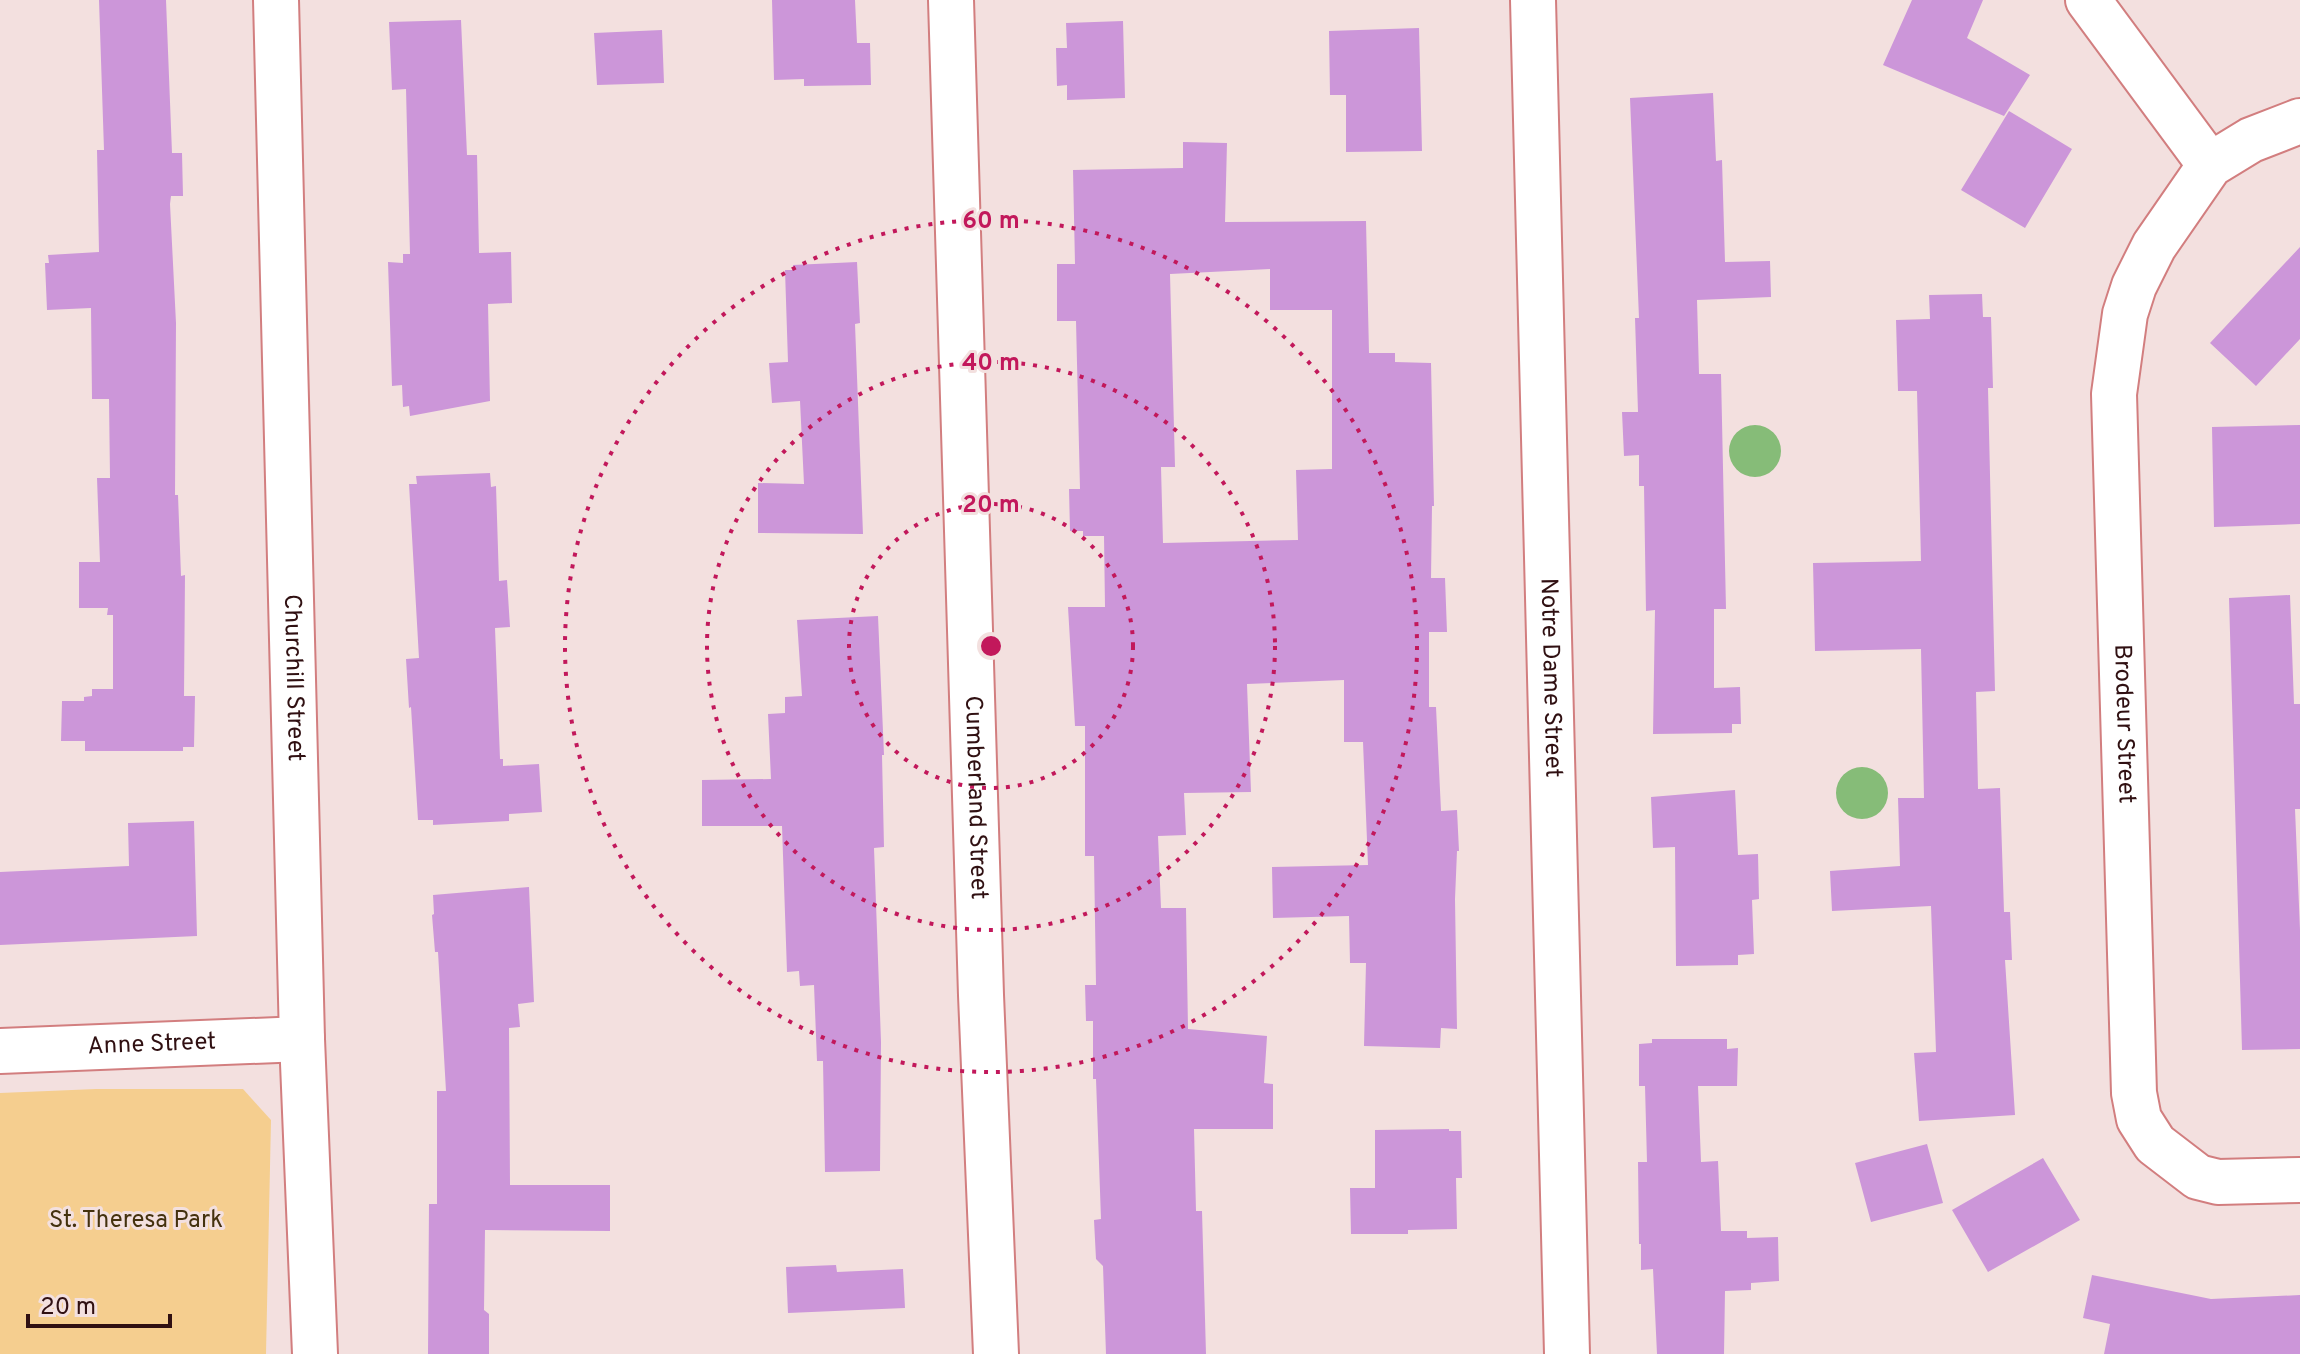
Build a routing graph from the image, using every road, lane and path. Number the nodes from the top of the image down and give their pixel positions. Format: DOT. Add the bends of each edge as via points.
graph roads {
  1 [pos="276,0"];
  2 [pos="951,0"];
  3 [pos="1533,0"];
  4 [pos="2088,0"];
  5 [pos="2300,121"];
  6 [pos="2210,165"];
  7 [pos="302,1039"];
  8 [pos="0,1051"];
  9 [pos="2300,1180"];
  10 [pos="315,1354"];
  11 [pos="996,1354"];
  12 [pos="1567,1354"];
  1 -- 7 [label="street, Churchill Street"];
  2 -- 11 [label="street, Cumberland Street"];
  3 -- 12 [label="street, Notre Dame Street"];
  4 -- 6 [label="street"];
  5 -- 6 [label="street" via="2251,140"];
  6 -- 9 [label="street, Brodeur Street" via="2154,246 2134,286 2114,394 2134,1093 2139,1119 2155,1144 2198,1177 2218,1182"];
  7 -- 8 [label="street, Anne Street"];
  7 -- 10 [label="street, Churchill Street"];
}
